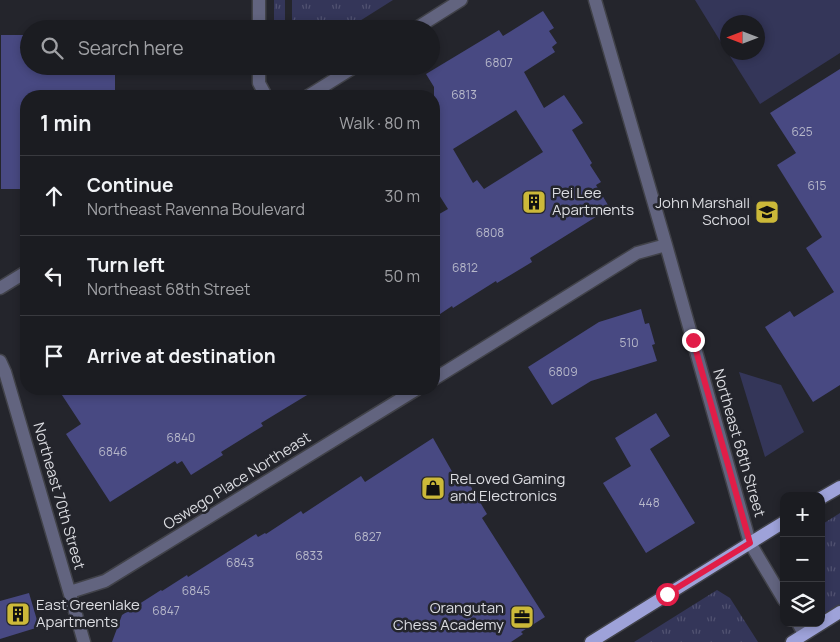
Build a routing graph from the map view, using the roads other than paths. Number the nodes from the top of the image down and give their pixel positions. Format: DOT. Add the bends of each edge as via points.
graph roads {
  1 [pos="259,0"];
  2 [pos="461,0"];
  3 [pos="594,0"];
  4 [pos="259,20"];
  5 [pos="429,20"];
  6 [pos="259,75"];
  7 [pos="342,75"];
  8 [pos="263,90"];
  9 [pos="318,90"];
  10 [pos="666,245"];
  11 [pos="20,276"];
  12 [pos="0,288"];
  13 [pos="0,361"];
  14 [pos="440,375"];
  15 [pos="407,395"];
  16 [pos="840,487"];
  17 [pos="825,496"];
  18 [pos="780,524"];
  19 [pos="750,543"];
  20 [pos="70,592"];
  21 [pos="780,593"];
  22 [pos="840,612"];
  23 [pos="801,629"];
  24 [pos="84,642"];
  25 [pos="591,642"];
  26 [pos="792,642"];
  1 -- 4 [label="street"];
  2 -- 5 [label="street"];
  3 -- 10 [label="street, Northeast 68th Street"];
  6 -- 8 [label="street"];
  7 -- 9 [label="street"];
  10 -- 14 [label="street" via="638,253"];
  10 -- 19 [label="street, Northeast 68th Street"];
  11 -- 12 [label="street"];
  13 -- 20 [label="street, Northeast 70th Street"];
  15 -- 20 [label="street, Oswego Place Northeast" via="105,581"];
  16 -- 17 [label="main road"];
  18 -- 19 [label="main road"];
  19 -- 21 [label="street, Northeast 68th Street"];
  19 -- 25 [label="main road"];
  20 -- 24 [label="street, Northeast 70th Street"];
  22 -- 23 [label="main road"];
  23 -- 26 [label="main road"];
}
